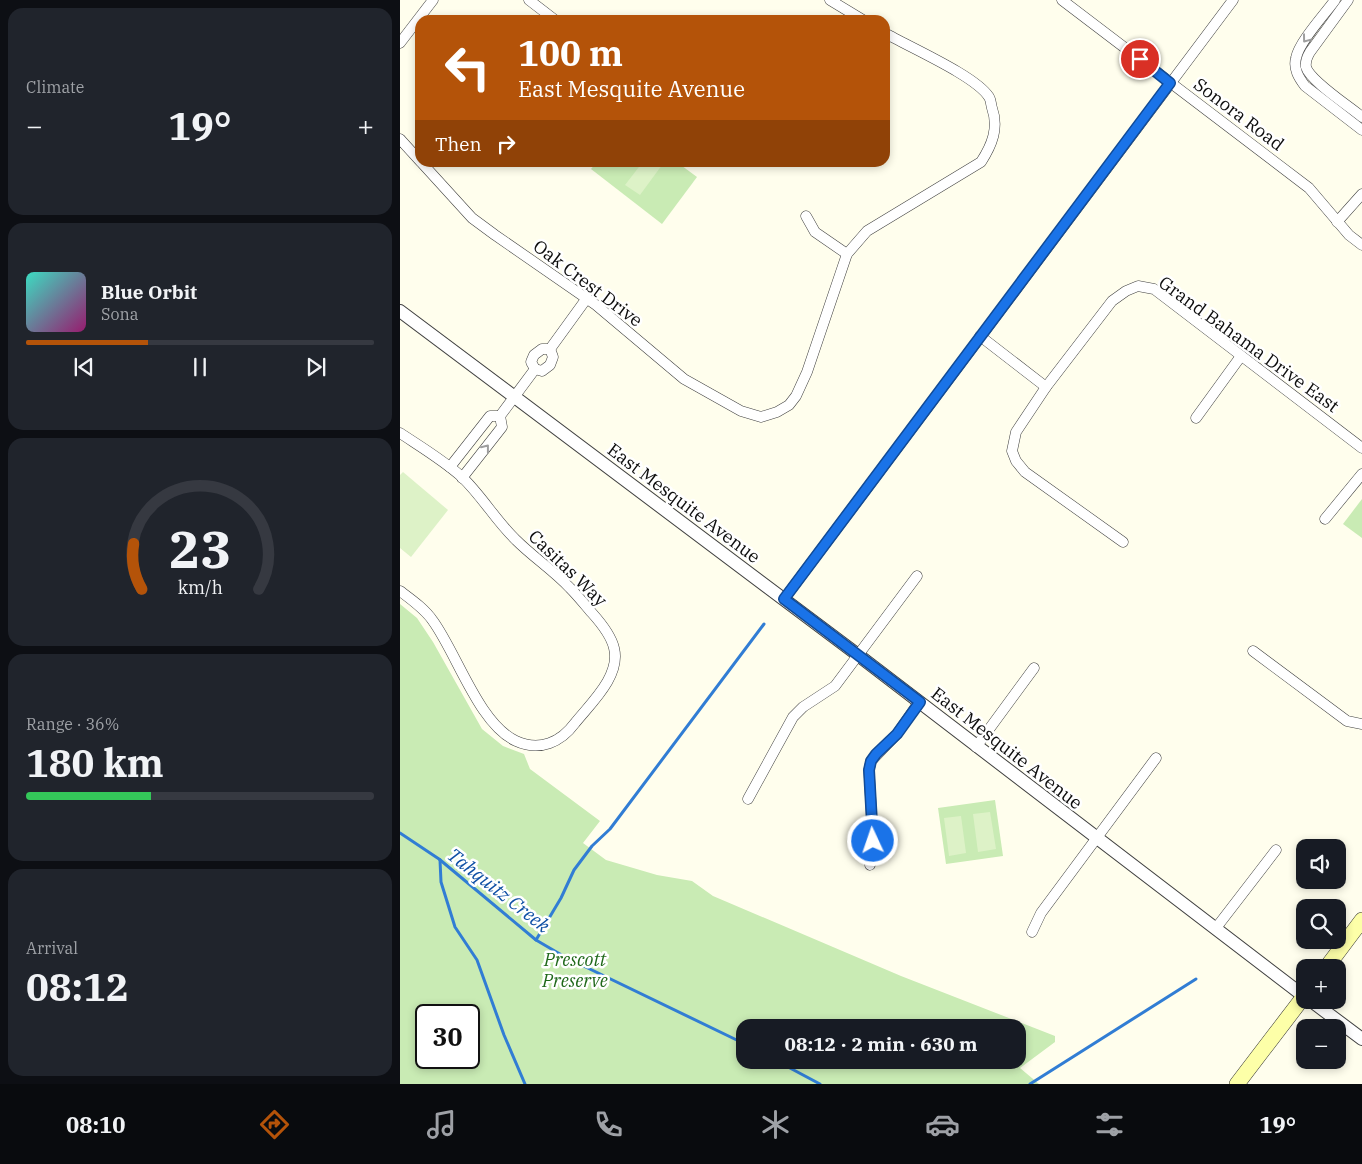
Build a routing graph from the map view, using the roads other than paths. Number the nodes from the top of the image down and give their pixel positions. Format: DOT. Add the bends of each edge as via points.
graph roads {
  1 [pos="433,0"];
  2 [pos="529,0"];
  3 [pos="830,0"];
  4 [pos="1062,0"];
  5 [pos="1233,0"];
  6 [pos="1335,0"];
  7 [pos="1348,0"];
  8 [pos="421,15"];
  9 [pos="548,15"];
  10 [pos="855,15"];
  11 [pos="415,23"];
  12 [pos="890,36"];
  13 [pos="400,43"];
  14 [pos="1170,83"];
  15 [pos="1362,117"];
  16 [pos="1362,130"];
  17 [pos="400,139"];
  18 [pos="415,155"];
  19 [pos="426,167"];
  20 [pos="1362,194"];
  21 [pos="806,216"];
  22 [pos="1337,222"];
  23 [pos="1362,245"];
  24 [pos="847,254"];
  25 [pos="587,298"];
  26 [pos="400,311"];
  27 [pos="980,336"];
  28 [pos="550,350"];
  29 [pos="1241,356"];
  30 [pos="535,369"];
  31 [pos="1046,387"];
  32 [pos="513,397"];
  33 [pos="500,416"];
  34 [pos="1196,418"];
  35 [pos="400,434"];
  36 [pos="1362,448"];
  37 [pos="450,467"];
  38 [pos="1362,474"];
  39 [pos="462,478"];
  40 [pos="1325,519"];
  41 [pos="1123,542"];
  42 [pos="917,576"];
  43 [pos="400,590"];
  44 [pos="784,599"];
  45 [pos="1253,651"];
  46 [pos="858,656"];
  47 [pos="1034,668"];
  48 [pos="920,702"];
  49 [pos="1362,724"];
  50 [pos="976,746"];
  51 [pos="1156,758"];
  52 [pos="748,799"];
  53 [pos="1096,838"];
  54 [pos="1276,850"];
  55 [pos="870,865"];
  56 [pos="1362,920"];
  57 [pos="1216,928"];
  58 [pos="1032,932"];
  59 [pos="1333,959"];
  60 [pos="1296,989"];
  61 [pos="1296,1009"];
  62 [pos="1322,1009"];
  63 [pos="1362,1039"];
  64 [pos="1237,1084"];
  1 -- 8 [label="street"];
  2 -- 9 [label="street"];
  3 -- 10 [label="street"];
  4 -- 14 [label="street, Sonora Road"];
  5 -- 14 [label="street"];
  6 -- 16 [label="street, one-way" via="1301,45 1295,66 1298,78 1305,86"];
  7 -- 15 [label="street" via="1310,52 1306,68 1312,78"];
  11 -- 13 [label="street"];
  12 -- 24 [label="street" via="974,81 989,97 995,115 995,134 980,162 867,231"];
  14 -- 22 [label="street, Sonora Road" via="1309,188"];
  14 -- 27 [label="street"];
  17 -- 18 [label="street, Oak Crest Drive"];
  19 -- 25 [label="street, Oak Crest Drive" via="472,218"];
  20 -- 22 [label="street"];
  21 -- 24 [label="street" via="815,232"];
  22 -- 23 [label="street, Sonora Road"];
  24 -- 25 [label="street, Oak Crest Drive" via="796,396 789,405 761,417 741,411 684,379"];
  25 -- 28 [label="street"];
  26 -- 32 [label="street, East Mesquite Avenue"];
  27 -- 31 [label="street"];
  27 -- 44 [label="street"];
  28 -- 30 [label="street" via="553,358 550,365 542,371"];
  28 -- 30 [label="street" via="542,349 534,355 531,362"];
  29 -- 31 [label="street, Grand Bahama Drive East" via="1154,289 1138,286 1112,301"];
  29 -- 34 [label="street"];
  29 -- 36 [label="street, Grand Bahama Drive East"];
  30 -- 32 [label="street"];
  31 -- 41 [label="street, Grand Bahama Drive East" via="1016,432 1012,451 1016,461 1025,472"];
  32 -- 33 [label="street"];
  32 -- 44 [label="street, East Mesquite Avenue"];
  33 -- 37 [label="street" via="490,416"];
  39 -- 33 [label="street, one-way" via="502,427"];
  35 -- 37 [label="street, Casitas Way"];
  37 -- 39 [label="street, Casitas Way"];
  38 -- 40 [label="street"];
  39 -- 43 [label="street, Casitas Way" via="511,535 570,588 604,627 614,648 614,665 608,680 568,732 557,741 537,746 516,741 498,728 485,712 433,621"];
  42 -- 46 [label="street"];
  44 -- 46 [label="street, East Mesquite Avenue"];
  45 -- 49 [label="street" via="1347,721"];
  46 -- 48 [label="street, East Mesquite Avenue"];
  46 -- 52 [label="street" via="835,686 793,717"];
  47 -- 50 [label="street"];
  48 -- 50 [label="street, East Mesquite Avenue"];
  48 -- 55 [label="street" via="897,734 871,761 873,841"];
  50 -- 53 [label="street, East Mesquite Avenue"];
  51 -- 53 [label="street"];
  53 -- 57 [label="street, East Mesquite Avenue"];
  53 -- 58 [label="street" via="1041,913"];
  54 -- 57 [label="street"];
  56 -- 59 [label="main road"];
  57 -- 60 [label="street, East Mesquite Avenue"];
  61 -- 64 [label="main road"];
  62 -- 63 [label="street, East Mesquite Avenue"];
}
